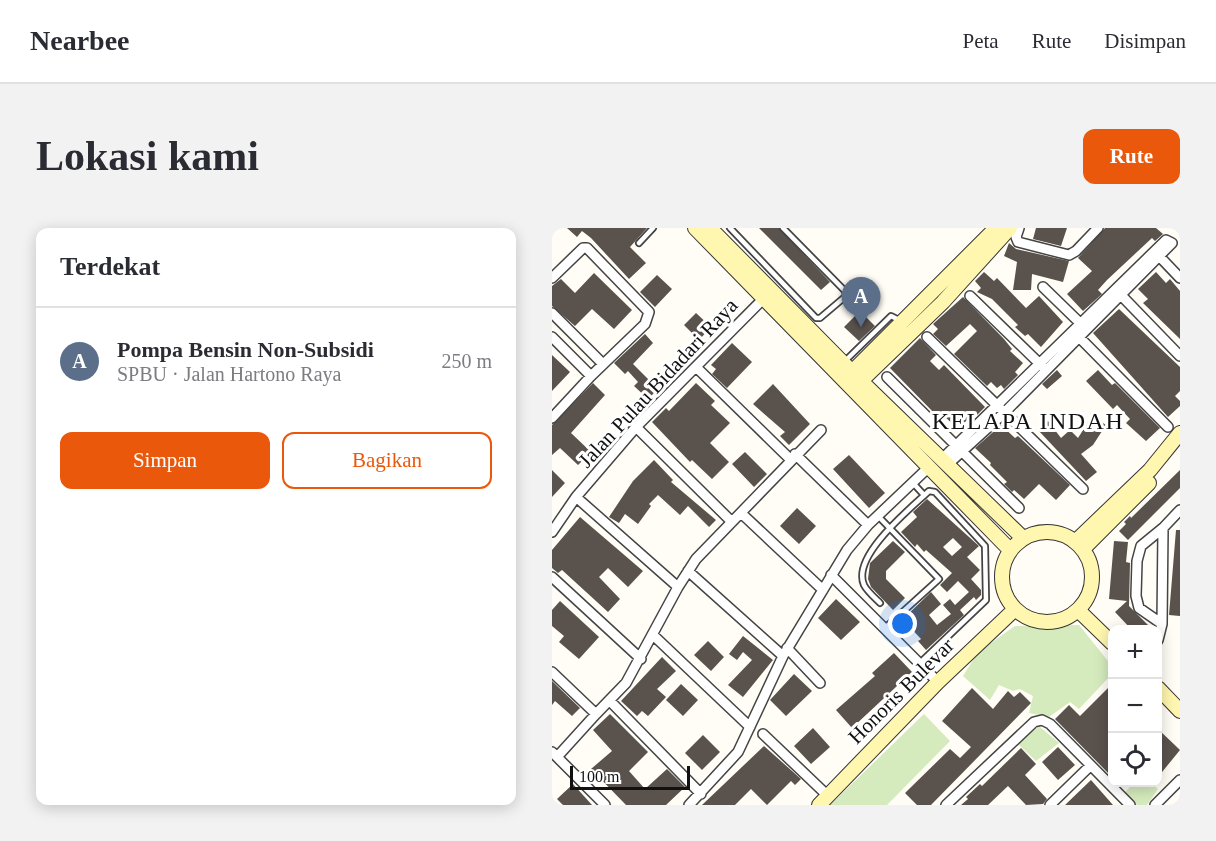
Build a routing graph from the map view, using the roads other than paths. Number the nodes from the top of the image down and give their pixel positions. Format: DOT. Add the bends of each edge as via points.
graph roads {
  1 [pos="653,228"];
  2 [pos="695,228"];
  3 [pos="710,228"];
  4 [pos="730,228"];
  5 [pos="783,228"];
  6 [pos="1010,228"];
  7 [pos="1019,228"];
  8 [pos="1098,228"];
  9 [pos="989,231"];
  10 [pos="639,243"];
  11 [pos="1159,256"];
  12 [pos="552,278"];
  13 [pos="1180,278"];
  14 [pos="1043,287"];
  15 [pos="1117,292"];
  16 [pos="768,294"];
  17 [pos="970,296"];
  18 [pos="552,313"];
  19 [pos="812,322"];
  20 [pos="908,328"];
  21 [pos="1077,330"];
  22 [pos="552,337"];
  23 [pos="927,337"];
  24 [pos="1180,356"];
  25 [pos="603,364"];
  26 [pos="1042,366"];
  27 [pos="696,368"];
  28 [pos="853,371"];
  29 [pos="591,376"];
  30 [pos="887,376"];
  31 [pos="997,405"];
  32 [pos="1004,413"];
  33 [pos="552,418"];
  34 [pos="636,427"];
  35 [pos="821,430"];
  36 [pos="1174,430"];
  37 [pos="959,448"];
  38 [pos="1180,448"];
  39 [pos="793,457"];
  40 [pos="940,464"];
  41 [pos="913,483"];
  42 [pos="1083,489"];
  43 [pos="924,495"];
  44 [pos="576,497"];
  45 [pos="1018,507"];
  46 [pos="1180,510"];
  47 [pos="741,513"];
  48 [pos="878,516"];
  49 [pos="732,522"];
  50 [pos="868,525"];
  51 [pos="890,528"];
  52 [pos="1163,528"];
  53 [pos="552,532"];
  54 [pos="1023,538"];
  55 [pos="1079,545"];
  56 [pos="1010,550"];
  57 [pos="688,571"];
  58 [pos="831,575"];
  59 [pos="552,577"];
  60 [pos="678,587"];
  61 [pos="823,590"];
  62 [pos="880,603"];
  63 [pos="1015,609"];
  64 [pos="1078,610"];
  65 [pos="1162,624"];
  66 [pos="885,628"];
  67 [pos="653,635"];
  68 [pos="1108,638"];
  69 [pos="785,652"];
  70 [pos="641,659"];
  71 [pos="920,663"];
  72 [pos="552,672"];
  73 [pos="939,682"];
  74 [pos="820,683"];
  75 [pos="1162,692"];
  76 [pos="610,700"];
  77 [pos="1180,711"];
  78 [pos="596,714"];
  79 [pos="750,727"];
  80 [pos="763,734"];
  81 [pos="554,754"];
  82 [pos="1090,765"];
  83 [pos="1180,780"];
  84 [pos="701,794"];
  85 [pos="823,800"];
  86 [pos="605,805"];
  87 [pos="689,805"];
  88 [pos="946,805"];
  89 [pos="1050,805"];
  90 [pos="1130,805"];
  91 [pos="1155,805"];
  1 -- 10 [label="lane"];
  2 -- 16 [label="street"];
  3 -- 16 [label="street"];
  4 -- 19 [label="lane"];
  5 -- 19 [label="lane" via="845,291 846,296"];
  6 -- 20 [label="street" via="973,271"];
  7 -- 8 [label="street" via="1018,242 1069,255"];
  9 -- 20 [label="street"];
  11 -- 13 [label="street"];
  11 -- 15 [label="street"];
  11 -- 15 [label="street" via="1172,244 1167,239"];
  12 -- 25 [label="street" via="587,248 648,309 645,324"];
  14 -- 21 [label="street"];
  15 -- 21 [label="street"];
  15 -- 21 [label="street"];
  15 -- 24 [label="street"];
  16 -- 19 [label="street"];
  16 -- 27 [label="street, Jalan Pulau Bidadari Raya"];
  16 -- 40 [label="street"];
  17 -- 26 [label="street"];
  18 -- 25 [label="street"];
  19 -- 28 [label="street"];
  20 -- 28 [label="street"];
  21 -- 26 [label="street"];
  21 -- 36 [label="street"];
  22 -- 29 [label="street"];
  23 -- 31 [label="street"];
  25 -- 29 [label="street"];
  26 -- 31 [label="street"];
  26 -- 32 [label="street"];
  27 -- 34 [label="street, Jalan Pulau Bidadari Raya"];
  27 -- 39 [label="street"];
  28 -- 40 [label="street"];
  29 -- 33 [label="street"];
  30 -- 37 [label="street"];
  31 -- 32 [label="street"];
  31 -- 37 [label="street"];
  32 -- 37 [label="street"];
  32 -- 42 [label="street"];
  34 -- 44 [label="street, Jalan Pulau Bidadari Raya"];
  34 -- 49 [label="street"];
  35 -- 39 [label="street"];
  36 -- 55 [label="street" via="1149,470"];
  37 -- 40 [label="street"];
  37 -- 45 [label="street"];
  38 -- 55 [label="street" via="1157,476"];
  39 -- 47 [label="street"];
  39 -- 50 [label="street"];
  40 -- 41 [label="street"];
  40 -- 54 [label="street"];
  40 -- 56 [label="street"];
  41 -- 43 [label="lane"];
  41 -- 48 [label="street"];
  43 -- 51 [label="lane"];
  43 -- 71 [label="lane" via="935,492 985,546 986,600"];
  44 -- 53 [label="street, Jalan Pulau Bidadari Raya"];
  44 -- 60 [label="street"];
  46 -- 52 [label="street"];
  47 -- 49 [label="street"];
  47 -- 61 [label="street"];
  48 -- 50 [label="street"];
  48 -- 51 [label="lane"];
  49 -- 57 [label="street"];
  50 -- 58 [label="street"];
  51 -- 62 [label="lane" via="871,552 863,574 865,586"];
  51 -- 66 [label="lane" via="939,579"];
  52 -- 65 [label="street"];
  52 -- 65 [label="street" via="1141,546 1136,596 1139,608"];
  54 -- 55 [label="street" via="1050,531"];
  54 -- 56 [label="street"];
  55 -- 64 [label="street" via="1092,566 1092,585"];
  56 -- 63 [label="street" via="1003,568 1003,587"];
  57 -- 60 [label="street"];
  57 -- 69 [label="street"];
  58 -- 61 [label="street"];
  58 -- 66 [label="street"];
  59 -- 70 [label="street"];
  60 -- 67 [label="street"];
  61 -- 69 [label="street"];
  63 -- 64 [label="street" via="1035,621 1047,622 1069,617"];
  63 -- 73 [label="street, Honoris Bulevar"];
  64 -- 68 [label="street"];
  66 -- 71 [label="street"];
  67 -- 70 [label="street"];
  67 -- 79 [label="street"];
  69 -- 74 [label="street"];
  69 -- 79 [label="street"];
  70 -- 76 [label="street"];
  71 -- 73 [label="street"];
  72 -- 78 [label="street"];
  73 -- 85 [label="street, Honoris Bulevar"];
  75 -- 77 [label="street"];
  76 -- 78 [label="street"];
  76 -- 84 [label="street"];
  78 -- 81 [label="street"];
  79 -- 84 [label="street" via="738,752"];
  80 -- 85 [label="street"];
  81 -- 86 [label="street"];
  82 -- 88 [label="street" via="1046,721 1037,720"];
  82 -- 89 [label="street"];
  82 -- 90 [label="street"];
  83 -- 91 [label="street"];
  84 -- 87 [label="street"];
}
